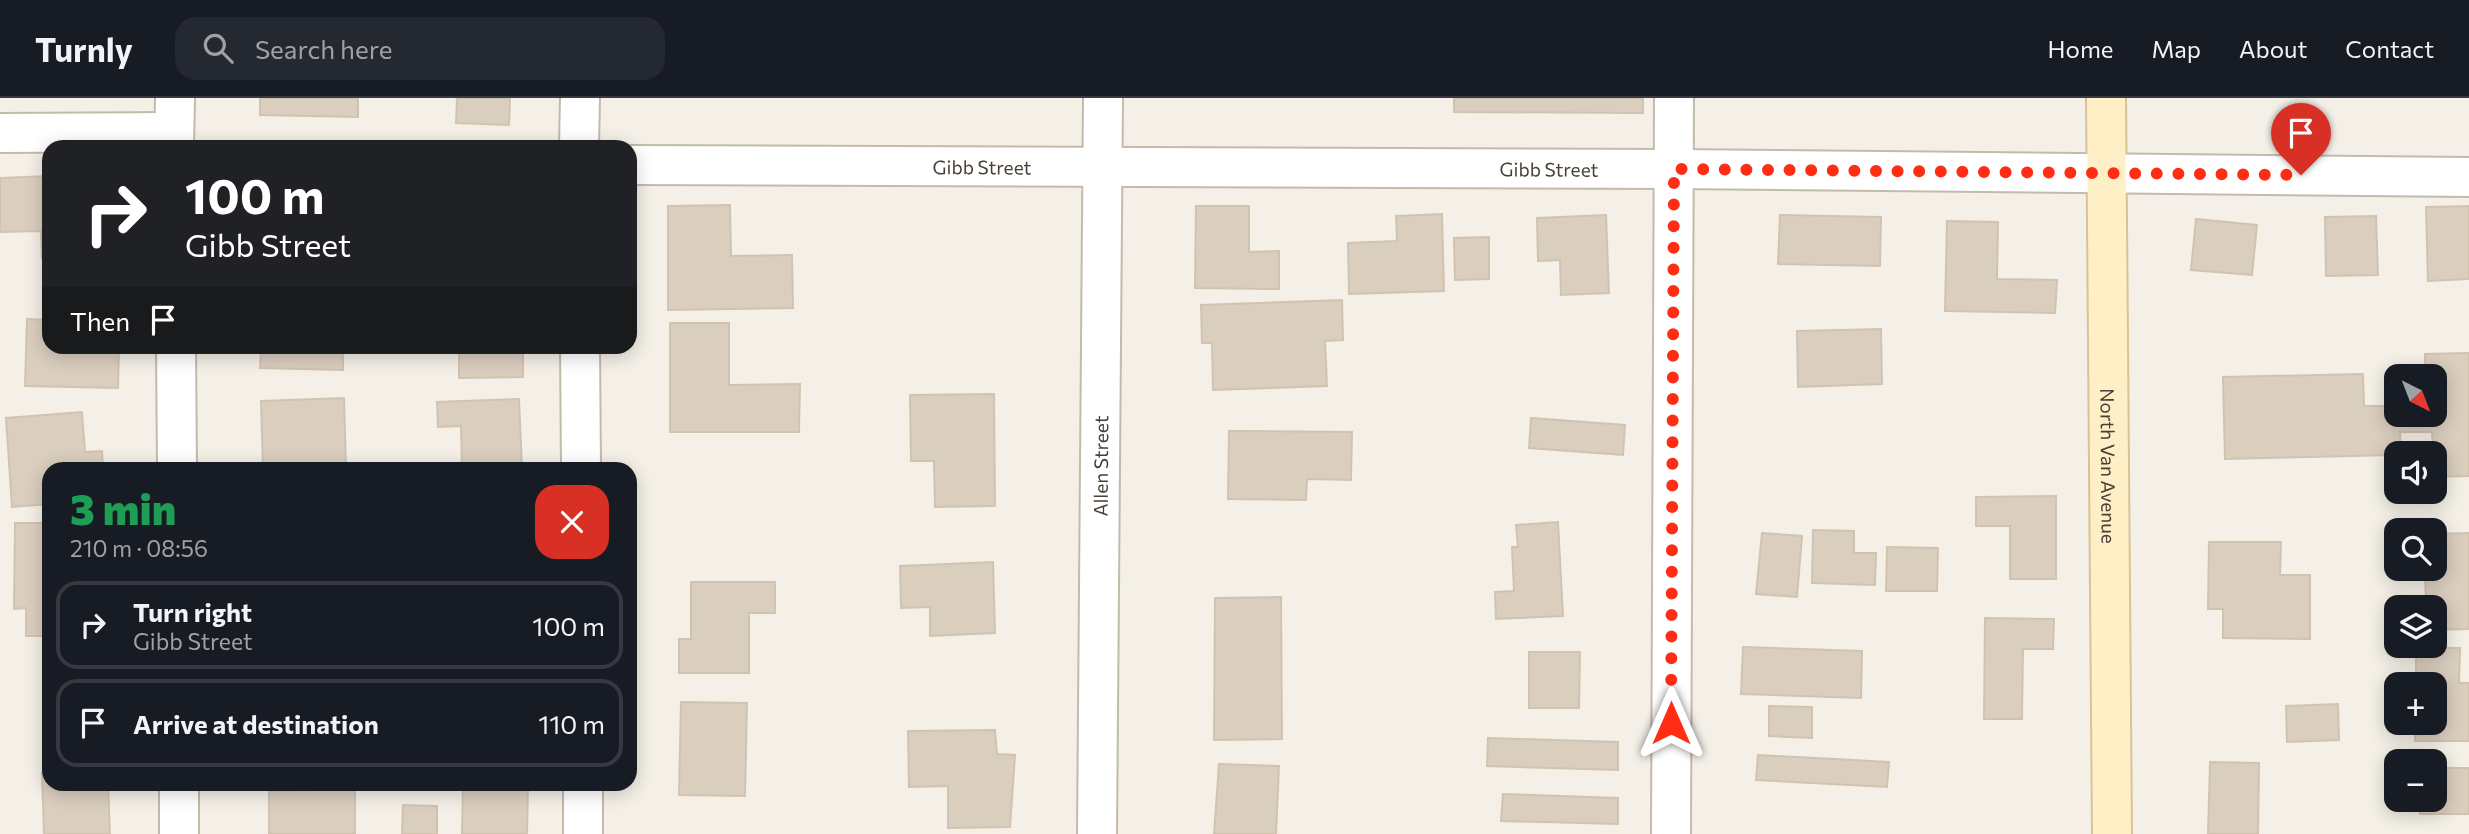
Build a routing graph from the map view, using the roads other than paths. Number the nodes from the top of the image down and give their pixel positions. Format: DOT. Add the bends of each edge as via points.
graph roads {
  1 [pos="580,98"];
  2 [pos="1103,98"];
  3 [pos="1674,98"];
  4 [pos="2106,98"];
  5 [pos="174,126"];
  6 [pos="0,133"];
  7 [pos="579,140"];
  8 [pos="637,165"];
  9 [pos="1103,167"];
  10 [pos="1674,169"];
  11 [pos="2106,173"];
  12 [pos="2469,177"];
  13 [pos="176,354"];
  14 [pos="580,354"];
  15 [pos="177,462"];
  16 [pos="581,462"];
  17 [pos="179,791"];
  18 [pos="583,791"];
  19 [pos="179,834"];
  20 [pos="583,834"];
  21 [pos="1097,834"];
  22 [pos="1671,834"];
  23 [pos="2112,834"];
  1 -- 7 [label="street"];
  2 -- 9 [label="street, Allen Street"];
  3 -- 10 [label="street"];
  4 -- 11 [label="main road, North Van Avenue"];
  5 -- 6 [label="street"];
  8 -- 9 [label="street, Gibb Street"];
  9 -- 10 [label="street, Gibb Street"];
  9 -- 21 [label="street, Allen Street"];
  10 -- 11 [label="street, Gibb Street"];
  10 -- 22 [label="street"];
  11 -- 12 [label="street, Gibb Street"];
  11 -- 23 [label="main road, North Van Avenue"];
  13 -- 15 [label="street"];
  14 -- 16 [label="street"];
  17 -- 19 [label="street"];
  18 -- 20 [label="street"];
}
